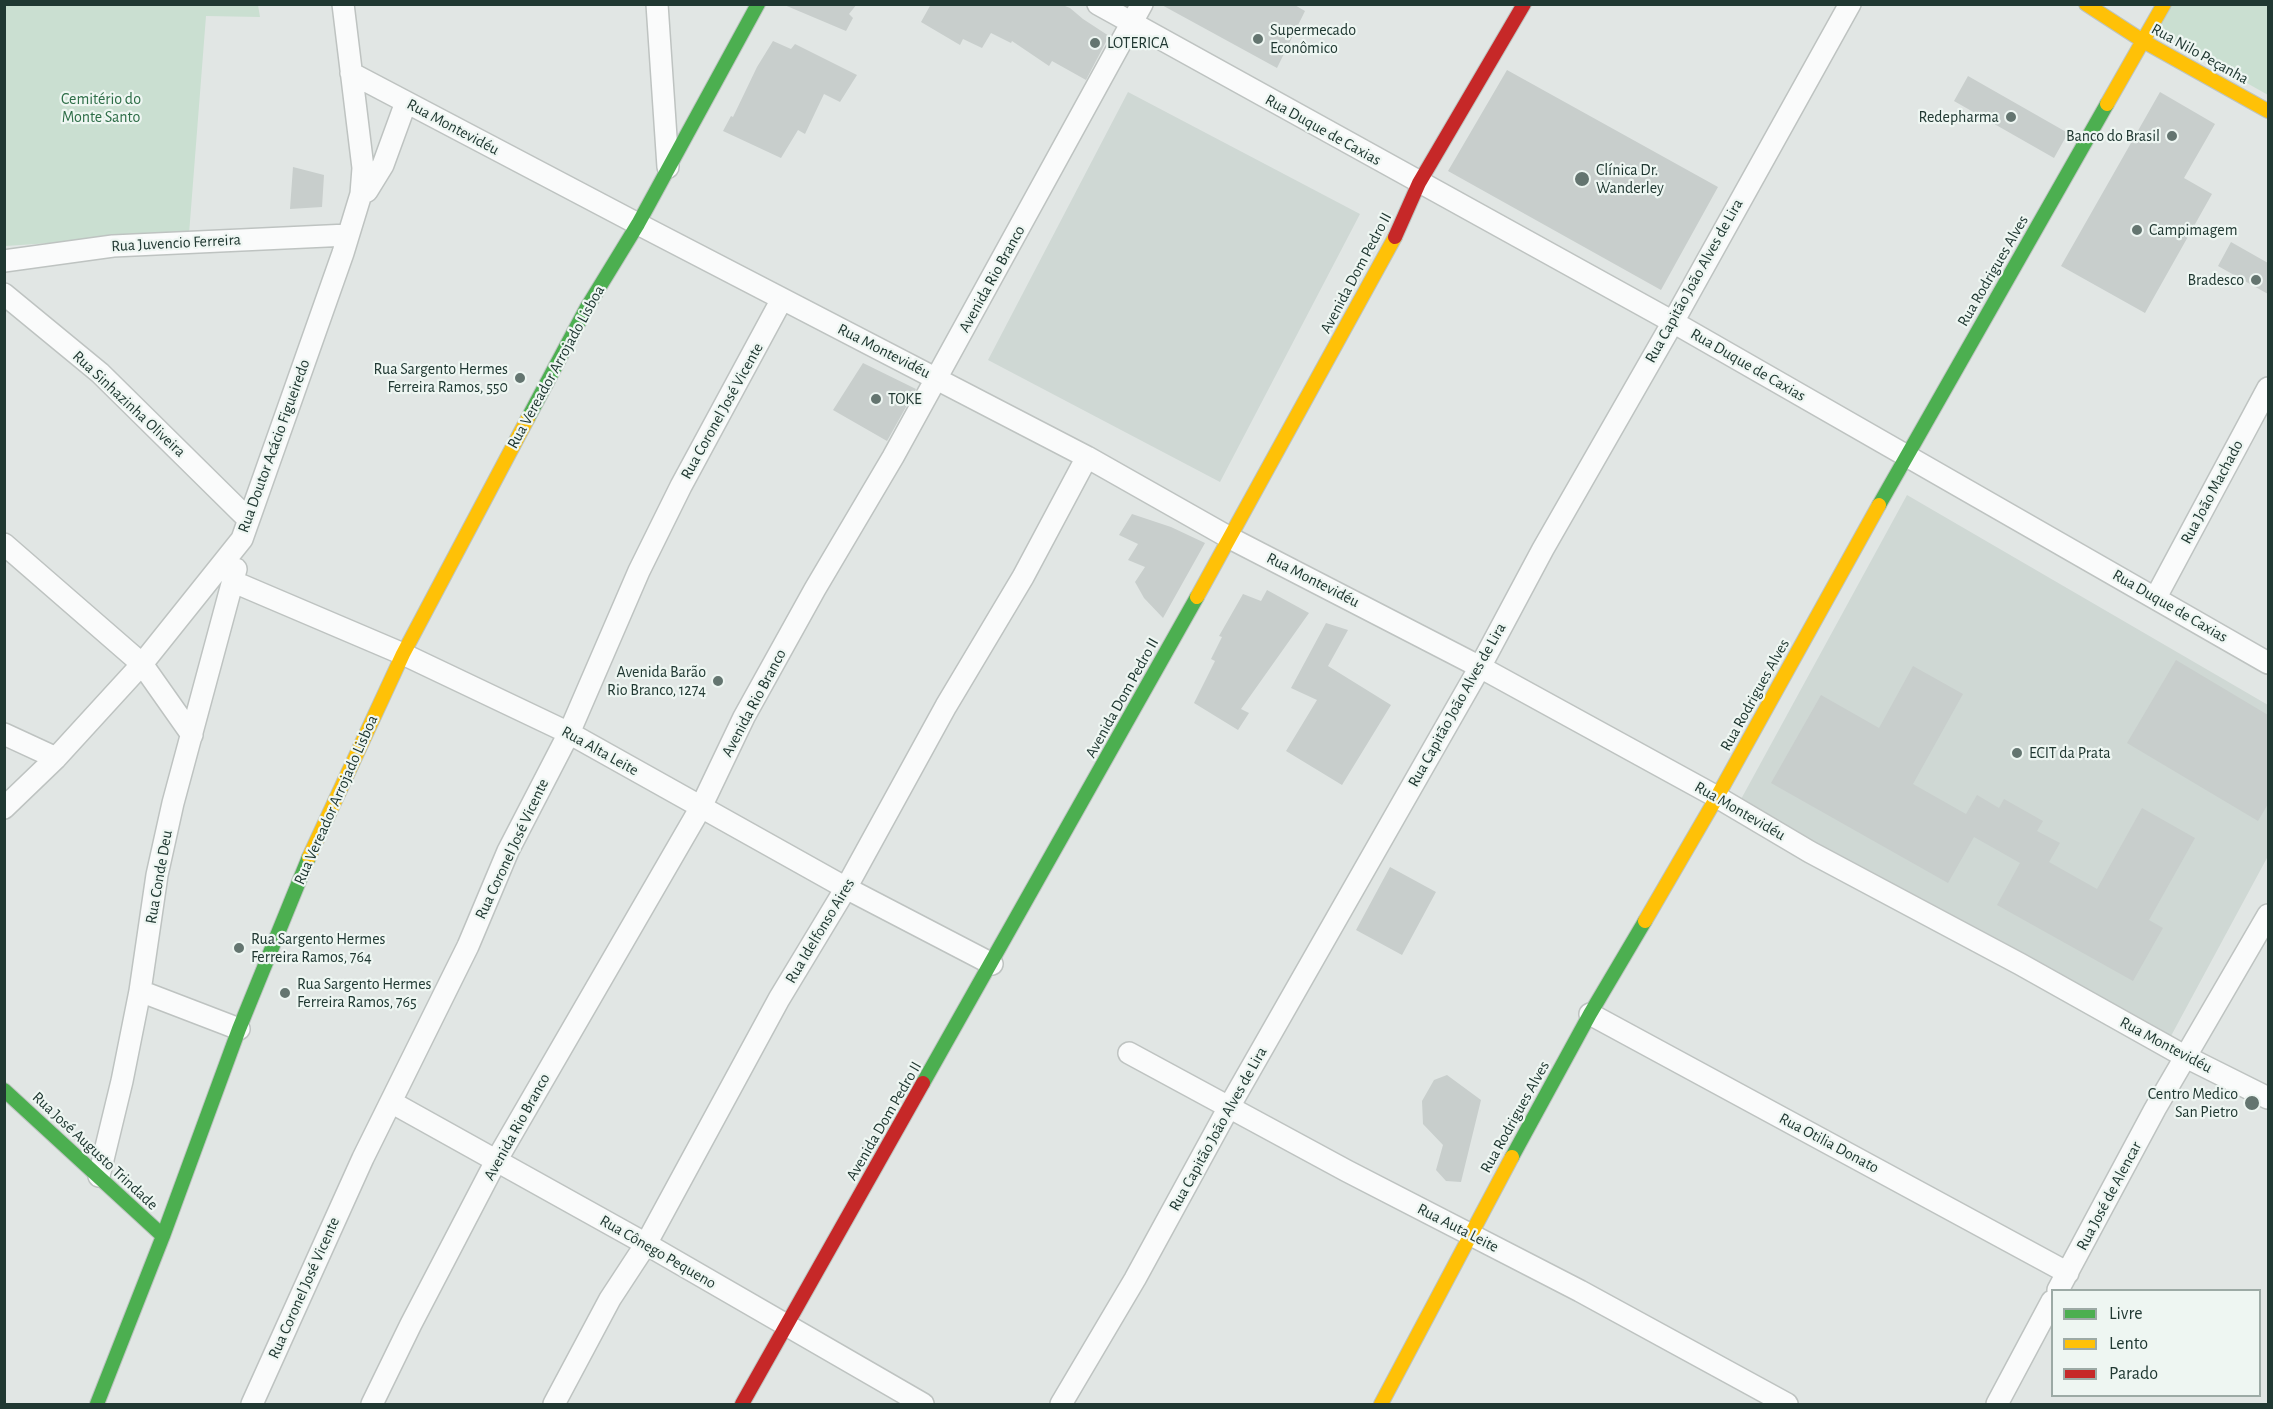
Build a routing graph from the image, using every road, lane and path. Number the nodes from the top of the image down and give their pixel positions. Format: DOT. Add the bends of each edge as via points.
graph roads {
  1 [pos="344,4"];
  2 [pos="657,4"];
  3 [pos="758,4"];
  4 [pos="1098,4"];
  5 [pos="1142,4"];
  6 [pos="1524,4"];
  7 [pos="1850,4"];
  8 [pos="2085,4"];
  9 [pos="2164,4"];
  10 [pos="1131,24"];
  11 [pos="2143,41"];
  12 [pos="351,73"];
  13 [pos="406,102"];
  14 [pos="2268,111"];
  15 [pos="668,167"];
  16 [pos="1419,183"];
  17 [pos="362,194"];
  18 [pos="638,224"];
  19 [pos="348,235"];
  20 [pos="4,261"];
  21 [pos="4,294"];
  22 [pos="782,299"];
  23 [pos="1673,322"];
  24 [pos="937,378"];
  25 [pos="2268,388"];
  26 [pos="1906,456"];
  27 [pos="1087,457"];
  28 [pos="248,519"];
  29 [pos="1230,538"];
  30 [pos="242,539"];
  31 [pos="4,544"];
  32 [pos="234,582"];
  33 [pos="2156,597"];
  34 [pos="403,654"];
  35 [pos="2268,663"];
  36 [pos="142,664"];
  37 [pos="1480,667"];
  38 [pos="569,733"];
  39 [pos="4,734"];
  40 [pos="192,735"];
  41 [pos="56,758"];
  42 [pos="1718,797"];
  43 [pos="701,807"];
  44 [pos="4,808"];
  45 [pos="846,888"];
  46 [pos="2268,915"];
  47 [pos="992,964"];
  48 [pos="140,991"];
  49 [pos="1590,1014"];
  50 [pos="239,1029"];
  51 [pos="1129,1053"];
  52 [pos="2186,1057"];
  53 [pos="4,1090"];
  54 [pos="2268,1098"];
  55 [pos="391,1102"];
  56 [pos="1229,1107"];
  57 [pos="496,1161"];
  58 [pos="99,1176"];
  59 [pos="1470,1234"];
  60 [pos="163,1236"];
  61 [pos="646,1244"];
  62 [pos="2063,1282"];
  63 [pos="2051,1303"];
  64 [pos="786,1327"];
  65 [pos="97,1404"];
  66 [pos="252,1404"];
  67 [pos="372,1404"];
  68 [pos="554,1404"];
  69 [pos="742,1404"];
  70 [pos="923,1404"];
  71 [pos="1061,1404"];
  72 [pos="1381,1404"];
  73 [pos="1787,1404"];
  74 [pos="1996,1404"];
  1 -- 12 [label="street, Rua Doutor Acácio Figueiredo"];
  2 -- 15 [label="street"];
  3 -- 15 [label="main road, Rua Vereador Arrojado Lisboa"];
  4 -- 10 [label="street, Rua Duque de Caxias"];
  5 -- 10 [label="street, Avenida Rio Branco"];
  6 -- 16 [label="main road, Avenida Dom Pedro II"];
  7 -- 23 [label="street, Rua Capitão João Alves de Lira"];
  8 -- 11 [label="main road, Rua Nilo Peçanha"];
  9 -- 11 [label="main road, Rua Rodrigues Alves"];
  10 -- 16 [label="street, Rua Duque de Caxias"];
  10 -- 24 [label="street, Avenida Rio Branco"];
  11 -- 14 [label="main road, Rua Nilo Peçanha"];
  11 -- 26 [label="main road, Rua Rodrigues Alves"];
  12 -- 13 [label="street, Rua Montevidéu"];
  12 -- 17 [label="street, Rua Doutor Acácio Figueiredo" via="363,168"];
  13 -- 17 [label="street" via="383,165"];
  13 -- 18 [label="street, Rua Montevidéu"];
  15 -- 18 [label="main road, Rua Vereador Arrojado Lisboa"];
  16 -- 23 [label="street, Rua Duque de Caxias"];
  16 -- 29 [label="main road, Avenida Dom Pedro II" via="1388,252"];
  17 -- 19 [label="street, Rua Doutor Acácio Figueiredo"];
  18 -- 22 [label="street, Rua Montevidéu"];
  18 -- 34 [label="main road, Rua Vereador Arrojado Lisboa" via="586,309"];
  19 -- 20 [label="street, Rua Juvencio Ferreira" via="113,246"];
  19 -- 28 [label="street, Rua Doutor Acácio Figueiredo"];
  21 -- 28 [label="street, Rua Sinhazinha Oliveira" via="100,374"];
  22 -- 24 [label="street, Rua Montevidéu"];
  22 -- 38 [label="street, Rua Coronel José Vicente" via="639,571"];
  23 -- 26 [label="street, Rua Duque de Caxias"];
  23 -- 37 [label="street, Rua Capitão João Alves de Lira"];
  24 -- 27 [label="street, Rua Montevidéu"];
  24 -- 43 [label="street, Avenida Rio Branco" via="744,717"];
  25 -- 33 [label="street, Rua João Machado"];
  26 -- 33 [label="street, Rua Duque de Caxias"];
  26 -- 42 [label="main road, Rua Rodrigues Alves"];
  27 -- 29 [label="street, Rua Montevidéu"];
  27 -- 45 [label="street, Rua Idelfonso Aires"];
  28 -- 30 [label="street, Rua Doutor Acácio Figueiredo"];
  29 -- 37 [label="street, Rua Montevidéu"];
  29 -- 47 [label="main road, Avenida Dom Pedro II"];
  30 -- 32 [label="street"];
  30 -- 36 [label="street, Rua Doutor Acácio Figueiredo"];
  31 -- 36 [label="street"];
  32 -- 34 [label="street, Rua Alta Leite"];
  32 -- 40 [label="street, Rua Conde Deu"];
  33 -- 35 [label="street, Rua Duque de Caxias"];
  34 -- 38 [label="street, Rua Alta Leite"];
  34 -- 50 [label="main road, Rua Vereador Arrojado Lisboa" via="316,837"];
  36 -- 40 [label="street"];
  36 -- 41 [label="street, Rua Doutor Acácio Figueiredo"];
  37 -- 42 [label="street, Rua Montevidéu"];
  37 -- 56 [label="street, Rua Capitão João Alves de Lira"];
  38 -- 43 [label="street, Rua Alta Leite"];
  38 -- 55 [label="street, Rua Coronel José Vicente" via="508,851 468,946"];
  39 -- 41 [label="street"];
  40 -- 48 [label="street, Rua Conde Deu" via="157,875"];
  41 -- 44 [label="street, Rua Doutor Acácio Figueiredo"];
  42 -- 49 [label="main road, Rua Rodrigues Alves"];
  42 -- 52 [label="street, Rua Montevidéu" via="1810,852"];
  43 -- 45 [label="street, Rua Alta Leite"];
  43 -- 57 [label="street, Avenida Rio Branco"];
  45 -- 47 [label="street, Rua Alta Leite"];
  45 -- 61 [label="street, Rua Idelfonso Aires" via="779,999"];
  46 -- 52 [label="street, Rua José de Alencar"];
  47 -- 64 [label="main road, Avenida Dom Pedro II"];
  48 -- 50 [label="street"];
  48 -- 58 [label="street, Rua Conde Deu"];
  49 -- 59 [label="main road, Rua Rodrigues Alves"];
  49 -- 62 [label="street, Rua Otilia Donato"];
  50 -- 60 [label="main road, Rua Vereador Arrojado Lisboa"];
  51 -- 56 [label="street, Rua Auta Leite"];
  52 -- 54 [label="street, Rua Montevidéu"];
  52 -- 62 [label="street, Rua José de Alencar"];
  53 -- 58 [label="main road, Rua José Augusto Trindade"];
  55 -- 57 [label="street, Rua Cônego Pequeno"];
  55 -- 66 [label="street, Rua Coronel José Vicente"];
  56 -- 59 [label="street, Rua Auta Leite"];
  56 -- 71 [label="street, Rua Capitão João Alves de Lira"];
  57 -- 61 [label="street, Rua Cônego Pequeno"];
  57 -- 67 [label="street, Avenida Rio Branco"];
  58 -- 60 [label="main road, Rua José Augusto Trindade"];
  59 -- 72 [label="main road, Rua Rodrigues Alves"];
  59 -- 73 [label="street, Rua Auta Leite"];
  60 -- 65 [label="main road, Rua Vereador Arrojado Lisboa"];
  61 -- 64 [label="street, Rua Cônego Pequeno"];
  61 -- 68 [label="street, Rua Idelfonso Aires" via="610,1299"];
  63 -- 74 [label="street"];
  64 -- 69 [label="main road, Avenida Dom Pedro II"];
  64 -- 70 [label="street, Rua Cônego Pequeno"];
}
